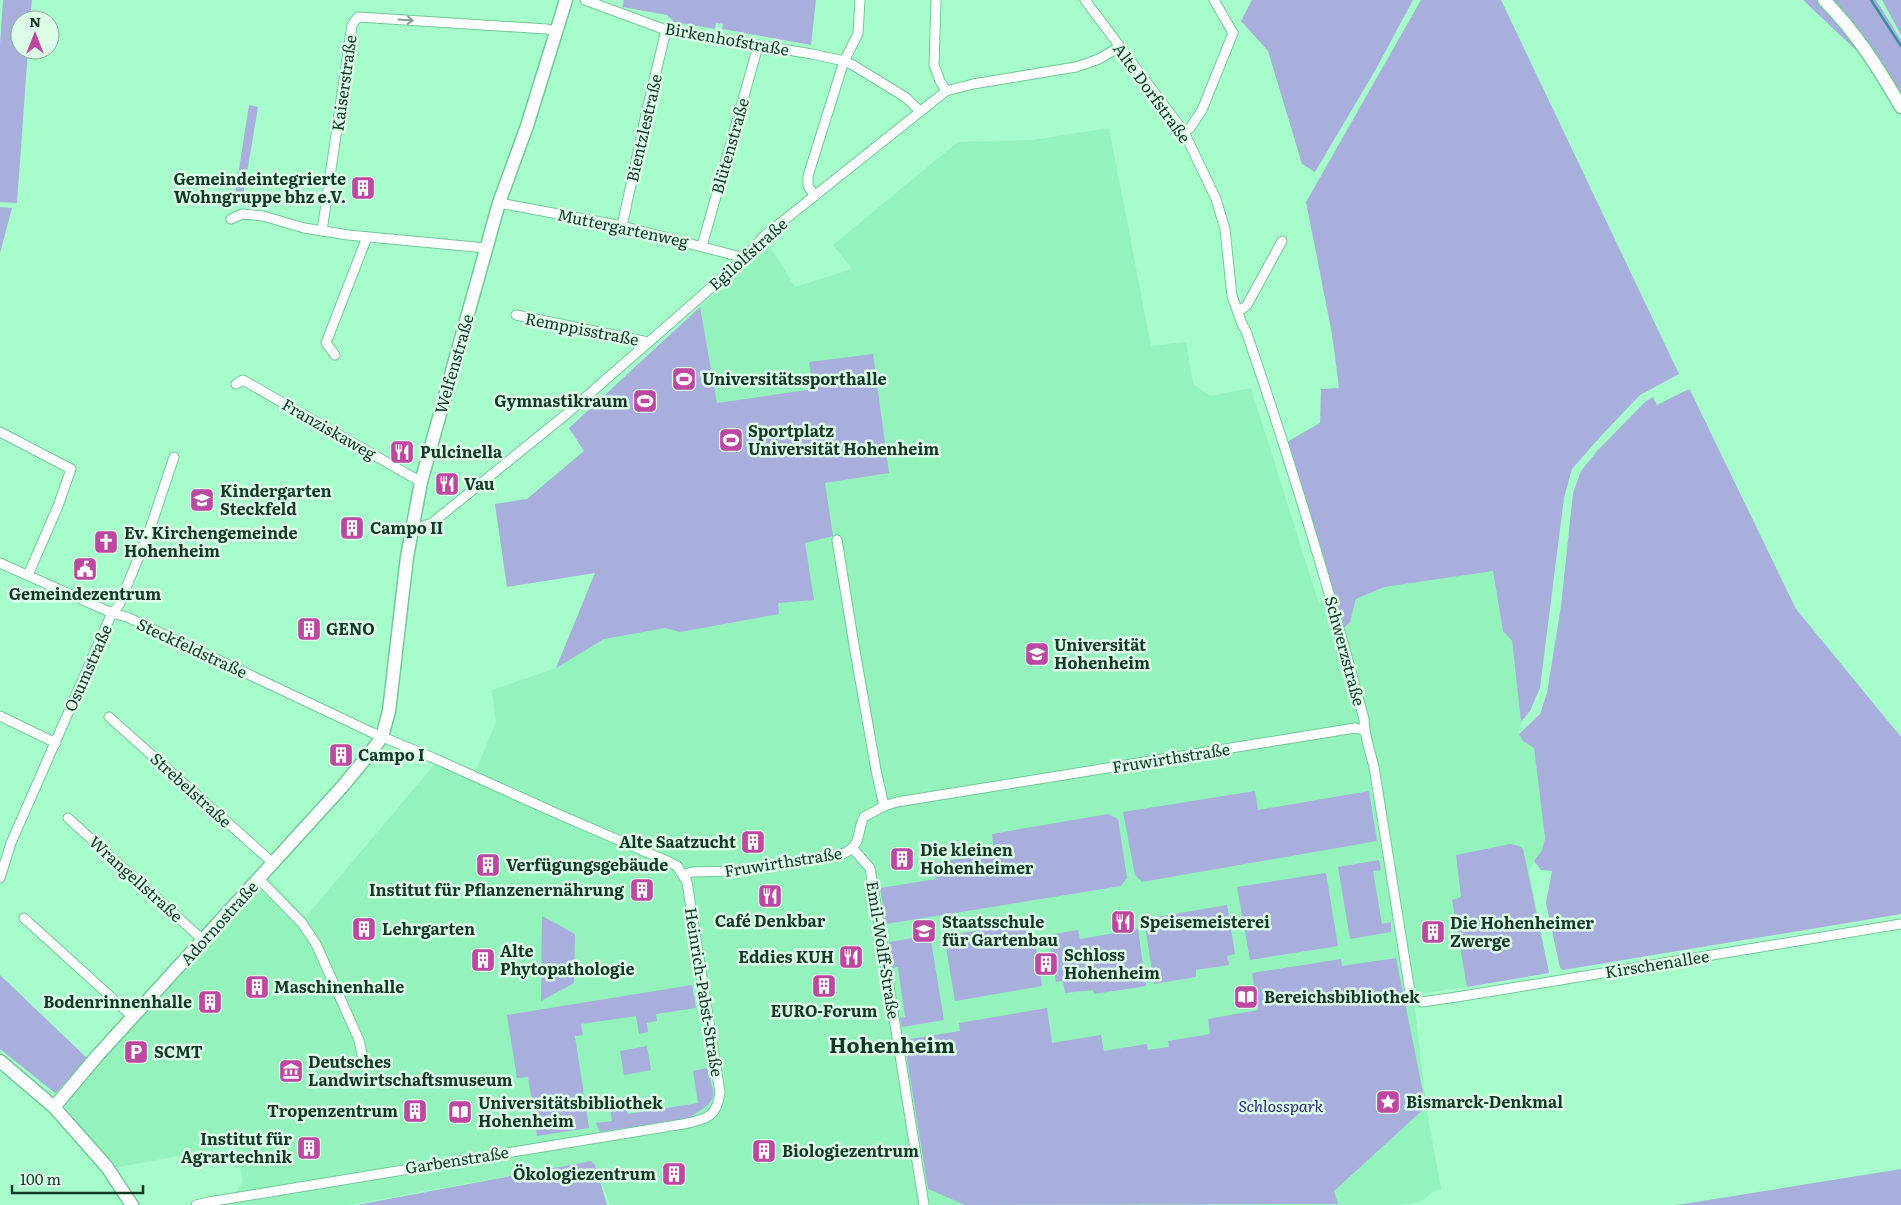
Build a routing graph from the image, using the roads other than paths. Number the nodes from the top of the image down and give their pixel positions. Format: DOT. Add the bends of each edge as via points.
graph roads {
  1 [pos="566,0"];
  2 [pos="585,0"];
  3 [pos="860,0"];
  4 [pos="936,0"];
  5 [pos="1085,0"];
  6 [pos="1214,0"];
  7 [pos="1824,0"];
  8 [pos="666,30"];
  9 [pos="557,32"];
  10 [pos="758,46"];
  11 [pos="1119,47"];
  12 [pos="844,61"];
  13 [pos="946,91"];
  14 [pos="1901,107"];
  15 [pos="920,111"];
  16 [pos="1184,132"];
  17 [pos="815,196"];
  18 [pos="499,203"];
  19 [pos="231,219"];
  20 [pos="622,226"];
  21 [pos="322,230"];
  22 [pos="367,237"];
  23 [pos="1282,241"];
  24 [pos="702,246"];
  25 [pos="486,248"];
  26 [pos="745,258"];
  27 [pos="1238,312"];
  28 [pos="516,315"];
  29 [pos="648,342"];
  30 [pos="335,355"];
  31 [pos="236,384"];
  32 [pos="0,432"];
  33 [pos="174,457"];
  34 [pos="422,482"];
  35 [pos="412,526"];
  36 [pos="837,540"];
  37 [pos="0,563"];
  38 [pos="28,575"];
  39 [pos="112,613"];
  40 [pos="0,716"];
  41 [pos="110,716"];
  42 [pos="1363,730"];
  43 [pos="377,735"];
  44 [pos="56,742"];
  45 [pos="884,806"];
  46 [pos="68,818"];
  47 [pos="853,849"];
  48 [pos="273,863"];
  49 [pos="684,875"];
  50 [pos="0,878"];
  51 [pos="259,878"];
  52 [pos="24,918"];
  53 [pos="1901,924"];
  54 [pos="203,940"];
  55 [pos="1413,999"];
  56 [pos="133,1017"];
  57 [pos="0,1061"];
  58 [pos="366,1066"];
  59 [pos="54,1107"];
  60 [pos="716,1110"];
  61 [pos="132,1205"];
  62 [pos="196,1205"];
  63 [pos="924,1205"];
  1 -- 9 [label="street, Welfenstraße"];
  2 -- 8 [label="street, Birkenhofstraße"];
  3 -- 12 [label="street" via="858,34"];
  4 -- 13 [label="street" via="934,66"];
  5 -- 11 [label="street, Alte Dorfstraße"];
  6 -- 16 [label="street" via="1233,33 1202,110"];
  7 -- 14 [label="street" via="1874,61"];
  8 -- 10 [label="street, Birkenhofstraße"];
  8 -- 20 [label="street, Bientzlestraße"];
  9 -- 18 [label="street, Welfenstraße"];
  21 -- 9 [label="street, Kaiserstraße, one-way" via="352,25 358,17"];
  10 -- 12 [label="street, Birkenhofstraße"];
  10 -- 24 [label="street, Blütenstraße"];
  11 -- 13 [label="street, Egilolfstraße" via="1098,60 1076,67"];
  11 -- 16 [label="street, Alte Dorfstraße"];
  12 -- 15 [label="street, Birkenhofstraße" via="905,97"];
  12 -- 17 [label="street" via="808,176 808,186"];
  13 -- 15 [label="street, Egilolfstraße"];
  15 -- 17 [label="street, Egilolfstraße"];
  16 -- 27 [label="street, Alte Dorfstraße" via="1216,199 1225,229 1232,296"];
  17 -- 26 [label="street, Egilolfstraße" via="763,237"];
  18 -- 20 [label="street, Muttergartenweg"];
  18 -- 25 [label="street, Welfenstraße"];
  19 -- 21 [label="street" via="242,214 263,216"];
  20 -- 24 [label="street, Muttergartenweg"];
  21 -- 22 [label="street"];
  22 -- 25 [label="street"];
  22 -- 30 [label="street" via="326,343"];
  23 -- 27 [label="street" via="1248,305"];
  24 -- 26 [label="street, Muttergartenweg"];
  25 -- 34 [label="street, Welfenstraße"];
  26 -- 29 [label="street, Egilolfstraße"];
  27 -- 42 [label="street, Schwerzstraße" via="1258,365 1344,642 1364,719"];
  28 -- 29 [label="street, Remppisstraße"];
  29 -- 35 [label="street, Egilolfstraße" via="564,416 432,523"];
  31 -- 34 [label="street, Franziskaweg" via="243,380"];
  32 -- 38 [label="street" via="71,469"];
  33 -- 39 [label="street, Osumstraße" via="149,532 119,605"];
  34 -- 35 [label="street, Welfenstraße"];
  35 -- 43 [label="street, Welfenstraße" via="389,711"];
  36 -- 45 [label="street"];
  37 -- 38 [label="street, Steckfeldstraße"];
  38 -- 39 [label="street, Steckfeldstraße"];
  39 -- 43 [label="street, Steckfeldstraße" via="127,617"];
  39 -- 44 [label="street, Osumstraße"];
  40 -- 44 [label="street"];
  41 -- 48 [label="street, Strebelstraße"];
  42 -- 45 [label="street, Fruwirthstraße" via="1346,729"];
  42 -- 55 [label="street, Schwerzstraße" via="1374,767"];
  43 -- 48 [label="street, Adornostraße" via="342,787"];
  43 -- 49 [label="street" via="667,861"];
  44 -- 50 [label="street, Osumstraße" via="11,843"];
  45 -- 47 [label="street, Fruwirthstraße" via="864,817"];
  46 -- 54 [label="street, Wrangellstraße"];
  47 -- 49 [label="street, Fruwirthstraße" via="765,867"];
  47 -- 63 [label="street, Emil-Wolff-Straße" via="870,868"];
  48 -- 51 [label="street, Adornostraße"];
  49 -- 60 [label="street, Heinrich-Pabst-Straße" via="718,1073 720,1092"];
  51 -- 54 [label="street, Adornostraße"];
  51 -- 58 [label="street" via="302,923 316,944 359,1040"];
  52 -- 56 [label="street"];
  53 -- 55 [label="street, Kirschenallee" via="1463,996 1422,1002"];
  54 -- 56 [label="street, Adornostraße"];
  56 -- 59 [label="street, Adornostraße"];
  57 -- 59 [label="street"];
  59 -- 61 [label="street" via="107,1167"];
  60 -- 62 [label="street, Garbenstraße" via="706,1118 683,1124"];
}
